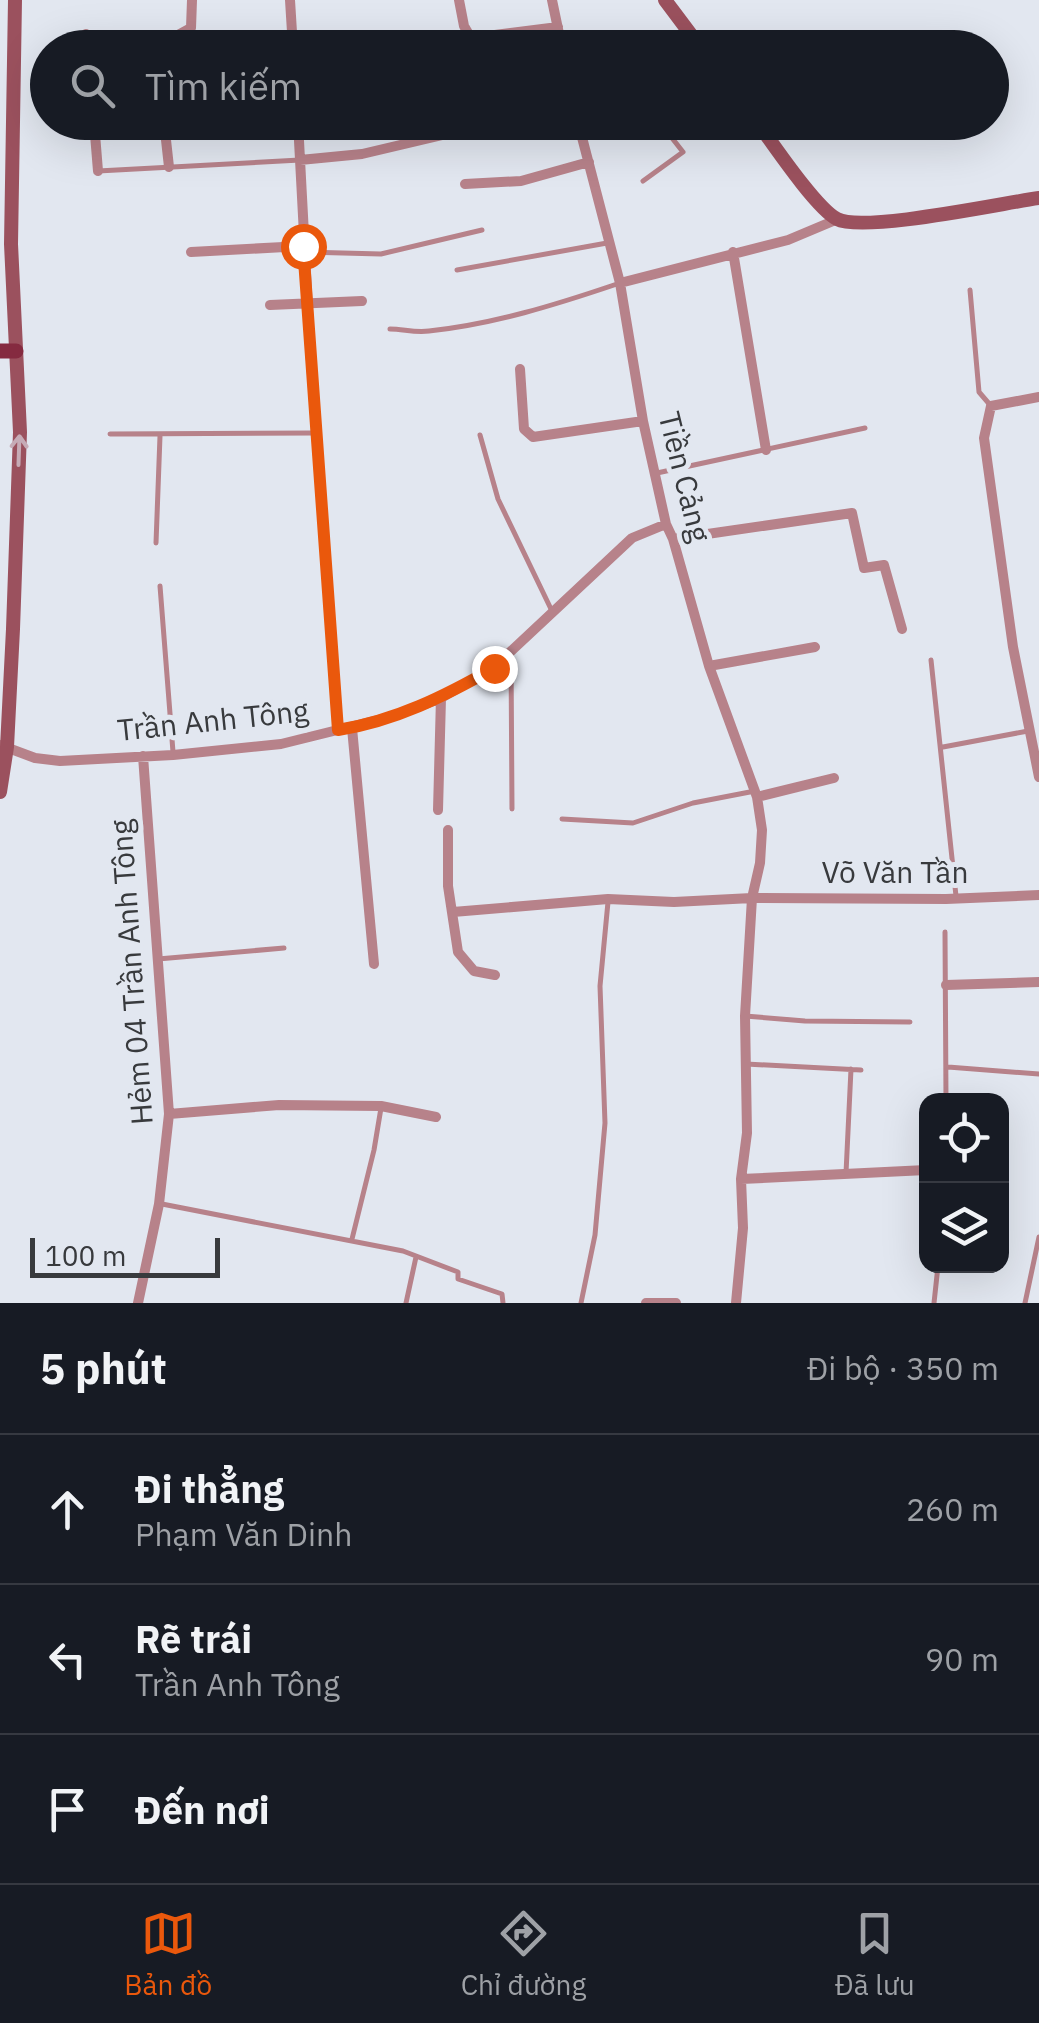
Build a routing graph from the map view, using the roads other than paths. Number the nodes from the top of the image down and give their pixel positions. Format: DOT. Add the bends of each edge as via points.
graph roads {
  1 [pos="15,0"];
  2 [pos="192,0"];
  3 [pos="290,0"];
  4 [pos="459,0"];
  5 [pos="552,0"];
  6 [pos="665,0"];
  7 [pos="558,26"];
  8 [pos="188,30"];
  9 [pos="292,30"];
  10 [pos="466,30"];
  11 [pos="529,30"];
  12 [pos="559,30"];
  13 [pos="687,30"];
  14 [pos="95,140"];
  15 [pos="166,140"];
  16 [pos="299,140"];
  17 [pos="424,140"];
  18 [pos="583,140"];
  19 [pos="674,140"];
  20 [pos="771,140"];
  21 [pos="300,160"];
  22 [pos="590,162"];
  23 [pos="169,167"];
  24 [pos="98,171"];
  25 [pos="643,181"];
  26 [pos="465,184"];
  27 [pos="1039,198"];
  28 [pos="838,219"];
  29 [pos="482,230"];
  30 [pos="610,242"];
  31 [pos="304,249"];
  32 [pos="191,252"];
  33 [pos="733,252"];
  34 [pos="458,270"];
  35 [pos="620,284"];
  36 [pos="970,290"];
  37 [pos="362,301"];
  38 [pos="307,304"];
  39 [pos="270,305"];
  40 [pos="390,329"];
  41 [pos="8,351"];
  42 [pos="520,369"];
  43 [pos="1039,397"];
  44 [pos="991,406"];
  45 [pos="643,421"];
  46 [pos="865,428"];
  47 [pos="318,433"];
  48 [pos="110,434"];
  49 [pos="480,435"];
  50 [pos="160,436"];
  51 [pos="766,450"];
  52 [pos="654,473"];
  53 [pos="666,524"];
  54 [pos="673,539"];
  55 [pos="156,543"];
  56 [pos="160,586"];
  57 [pos="553,612"];
  58 [pos="902,630"];
  59 [pos="814,648"];
  60 [pos="510,653"];
  61 [pos="931,660"];
  62 [pos="709,666"];
  63 [pos="442,698"];
  64 [pos="352,728"];
  65 [pos="338,730"];
  66 [pos="1028,732"];
  67 [pos="3,746"];
  68 [pos="942,747"];
  69 [pos="143,756"];
  70 [pos="173,756"];
  71 [pos="1039,777"];
  72 [pos="834,778"];
  73 [pos="0,792"];
  74 [pos="756,794"];
  75 [pos="512,809"];
  76 [pos="438,810"];
  77 [pos="562,819"];
  78 [pos="448,830"];
  79 [pos="1039,895"];
  80 [pos="752,898"];
  81 [pos="956,898"];
  82 [pos="608,899"];
  83 [pos="454,912"];
  84 [pos="946,932"];
  85 [pos="284,948"];
  86 [pos="158,959"];
  87 [pos="374,964"];
  88 [pos="494,975"];
  89 [pos="1039,982"];
  90 [pos="946,985"];
  91 [pos="744,1016"];
  92 [pos="910,1022"];
  93 [pos="746,1064"];
  94 [pos="948,1066"];
  95 [pos="851,1069"];
  96 [pos="861,1070"];
  97 [pos="1039,1074"];
  98 [pos="946,1093"];
  99 [pos="381,1106"];
  100 [pos="169,1114"];
  101 [pos="436,1117"];
  102 [pos="919,1171"];
  103 [pos="846,1176"];
  104 [pos="741,1179"];
  105 [pos="159,1204"];
  106 [pos="1039,1238"];
  107 [pos="352,1240"];
  108 [pos="416,1257"];
  109 [pos="937,1273"];
  110 [pos="138,1303"];
  111 [pos="406,1303"];
  112 [pos="503,1303"];
  113 [pos="582,1303"];
  114 [pos="646,1303"];
  115 [pos="676,1303"];
  116 [pos="736,1303"];
  117 [pos="934,1303"];
  118 [pos="1025,1303"];
  1 -- 41 [label="main road"];
  2 -- 8 [label="street"];
  3 -- 9 [label="street"];
  4 -- 10 [label="street"];
  5 -- 7 [label="street"];
  6 -- 13 [label="main road"];
  7 -- 11 [label="street"];
  7 -- 12 [label="street"];
  14 -- 24 [label="street"];
  15 -- 23 [label="street"];
  16 -- 21 [label="street"];
  17 -- 21 [label="street"];
  18 -- 22 [label="street, Tiền Cảng"];
  19 -- 25 [label="lane" via="683,152"];
  20 -- 28 [label="main road"];
  21 -- 23 [label="lane"];
  21 -- 31 [label="street"];
  22 -- 26 [label="street" via="521,181"];
  22 -- 30 [label="street, Tiền Cảng"];
  23 -- 24 [label="lane"];
  27 -- 28 [label="main road" via="866,224"];
  28 -- 33 [label="street" via="788,240"];
  29 -- 31 [label="lane" via="382,254"];
  30 -- 34 [label="lane"];
  30 -- 35 [label="street, Tiền Cảng"];
  31 -- 32 [label="street"];
  31 -- 38 [label="street"];
  33 -- 35 [label="street"];
  33 -- 51 [label="street"];
  35 -- 40 [label="lane" via="470,325"];
  35 -- 45 [label="street, Tiền Cảng"];
  36 -- 44 [label="lane" via="979,392"];
  37 -- 38 [label="street"];
  38 -- 39 [label="street"];
  38 -- 47 [label="street"];
  67 -- 41 [label="main road, one-way" via="20,432"];
  42 -- 45 [label="street" via="524,429 532,437"];
  43 -- 44 [label="street"];
  44 -- 66 [label="street" via="984,438"];
  45 -- 52 [label="street, Tiền Cảng"];
  46 -- 51 [label="lane"];
  47 -- 50 [label="lane"];
  47 -- 65 [label="street"];
  48 -- 50 [label="lane"];
  49 -- 57 [label="lane" via="498,499"];
  50 -- 55 [label="lane"];
  51 -- 52 [label="lane"];
  52 -- 53 [label="street, Tiền Cảng"];
  53 -- 54 [label="street, Tiền Cảng"];
  53 -- 57 [label="street, Trần Anh Tông" via="632,538"];
  54 -- 58 [label="street" via="852,513 864,568 884,565"];
  54 -- 62 [label="street, Tiền Cảng"];
  56 -- 70 [label="lane"];
  57 -- 60 [label="street, Trần Anh Tông"];
  59 -- 62 [label="street"];
  60 -- 63 [label="street, Trần Anh Tông"];
  60 -- 75 [label="lane"];
  61 -- 68 [label="lane"];
  62 -- 74 [label="street, Tiền Cảng"];
  63 -- 64 [label="street, Trần Anh Tông"];
  63 -- 76 [label="street"];
  64 -- 65 [label="street, Trần Anh Tông"];
  64 -- 87 [label="street"];
  65 -- 70 [label="street, Trần Anh Tông"];
  66 -- 68 [label="lane"];
  66 -- 71 [label="street"];
  67 -- 69 [label="street, Trần Anh Tông" via="60,761"];
  67 -- 73 [label="main road"];
  68 -- 81 [label="lane"];
  69 -- 70 [label="street, Trần Anh Tông"];
  69 -- 86 [label="street, Hẻm 04 Trần Anh Tông"];
  72 -- 74 [label="street"];
  74 -- 77 [label="lane" via="633,823"];
  74 -- 80 [label="street, Tiền Cảng" via="761,847"];
  78 -- 83 [label="street"];
  79 -- 81 [label="street, Võ Văn Tần"];
  80 -- 81 [label="street, Võ Văn Tần"];
  80 -- 82 [label="street, Võ Văn Tần"];
  80 -- 91 [label="street, Tiền Cảng"];
  82 -- 83 [label="street, Võ Văn Tần"];
  82 -- 113 [label="lane" via="600,986 605,1123"];
  83 -- 88 [label="street" via="458,952 474,971"];
  84 -- 90 [label="lane"];
  85 -- 86 [label="lane"];
  86 -- 100 [label="street, Hẻm 04 Trần Anh Tông"];
  89 -- 90 [label="street"];
  90 -- 94 [label="lane"];
  91 -- 92 [label="lane"];
  91 -- 93 [label="street, Tiền Cảng"];
  93 -- 95 [label="lane"];
  93 -- 104 [label="street, Tiền Cảng"];
  94 -- 97 [label="lane"];
  94 -- 98 [label="lane"];
  95 -- 96 [label="lane"];
  95 -- 103 [label="lane"];
  99 -- 100 [label="street"];
  99 -- 101 [label="street"];
  99 -- 107 [label="lane"];
  100 -- 105 [label="street, Hẻm 04 Trần Anh Tông"];
  102 -- 103 [label="street"];
  103 -- 104 [label="street"];
  104 -- 116 [label="street, Tiền Cảng"];
  105 -- 107 [label="lane"];
  105 -- 110 [label="street, Hẻm 04 Trần Anh Tông"];
  106 -- 118 [label="lane"];
  107 -- 108 [label="lane"];
  108 -- 111 [label="lane"];
  108 -- 112 [label="lane" via="502,1294"];
  109 -- 117 [label="lane"];
  114 -- 115 [label="street"];
}
